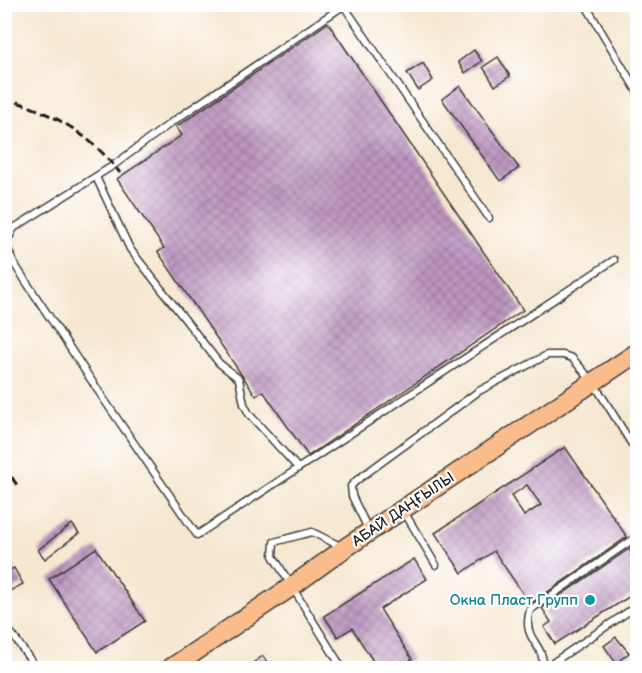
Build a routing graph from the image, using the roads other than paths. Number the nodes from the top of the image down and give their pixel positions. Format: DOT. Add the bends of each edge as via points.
graph roads {
  1 [pos="585,4"];
  2 [pos="345,5"];
  3 [pos="638,93"];
  4 [pos="96,177"];
  5 [pos="489,218"];
  6 [pos="614,260"];
  7 [pos="638,352"];
  8 [pos="593,382"];
  9 [pos="638,454"];
  10 [pos="298,468"];
  11 [pos="403,509"];
  12 [pos="370,532"];
  13 [pos="638,536"];
  14 [pos="345,548"];
  15 [pos="435,565"];
  16 [pos="291,587"];
  17 [pos="638,605"];
  18 [pos="4,630"];
  19 [pos="36,669"];
  20 [pos="171,669"];
  21 [pos="342,669"];
  22 [pos="544,669"];
  1 -- 3 [label="lane"];
  2 -- 4 [label="lane"];
  2 -- 5 [label="lane"];
  4 -- 10 [label="lane" via="130,249 219,363 239,379 249,414"];
  4 -- 10 [label="lane" via="14,228 6,243 13,262 197,535"];
  6 -- 10 [label="lane"];
  7 -- 8 [label="main road, АБАЙ ДАҢҒЫЛЫ"];
  8 -- 9 [label="lane"];
  8 -- 11 [label="main road, АБАЙ ДАҢҒЫЛЫ"];
  8 -- 12 [label="lane" via="572,358 547,355 479,391 351,486"];
  11 -- 12 [label="main road, АБАЙ ДАҢҒЫЛЫ"];
  11 -- 15 [label="lane"];
  12 -- 14 [label="main road, АБАЙ ДАҢҒЫЛЫ"];
  13 -- 22 [label="lane" via="530,610 526,621 528,633 542,654"];
  14 -- 16 [label="main road, АБАЙ ДАҢҒЫЛЫ"];
  14 -- 16 [label="lane" via="312,532 274,542 273,556"];
  16 -- 20 [label="main road, АБАЙ ДАҢҒЫЛЫ"];
  16 -- 21 [label="lane"];
  17 -- 22 [label="lane"];
  18 -- 19 [label="lane" via="12,634"];
}
